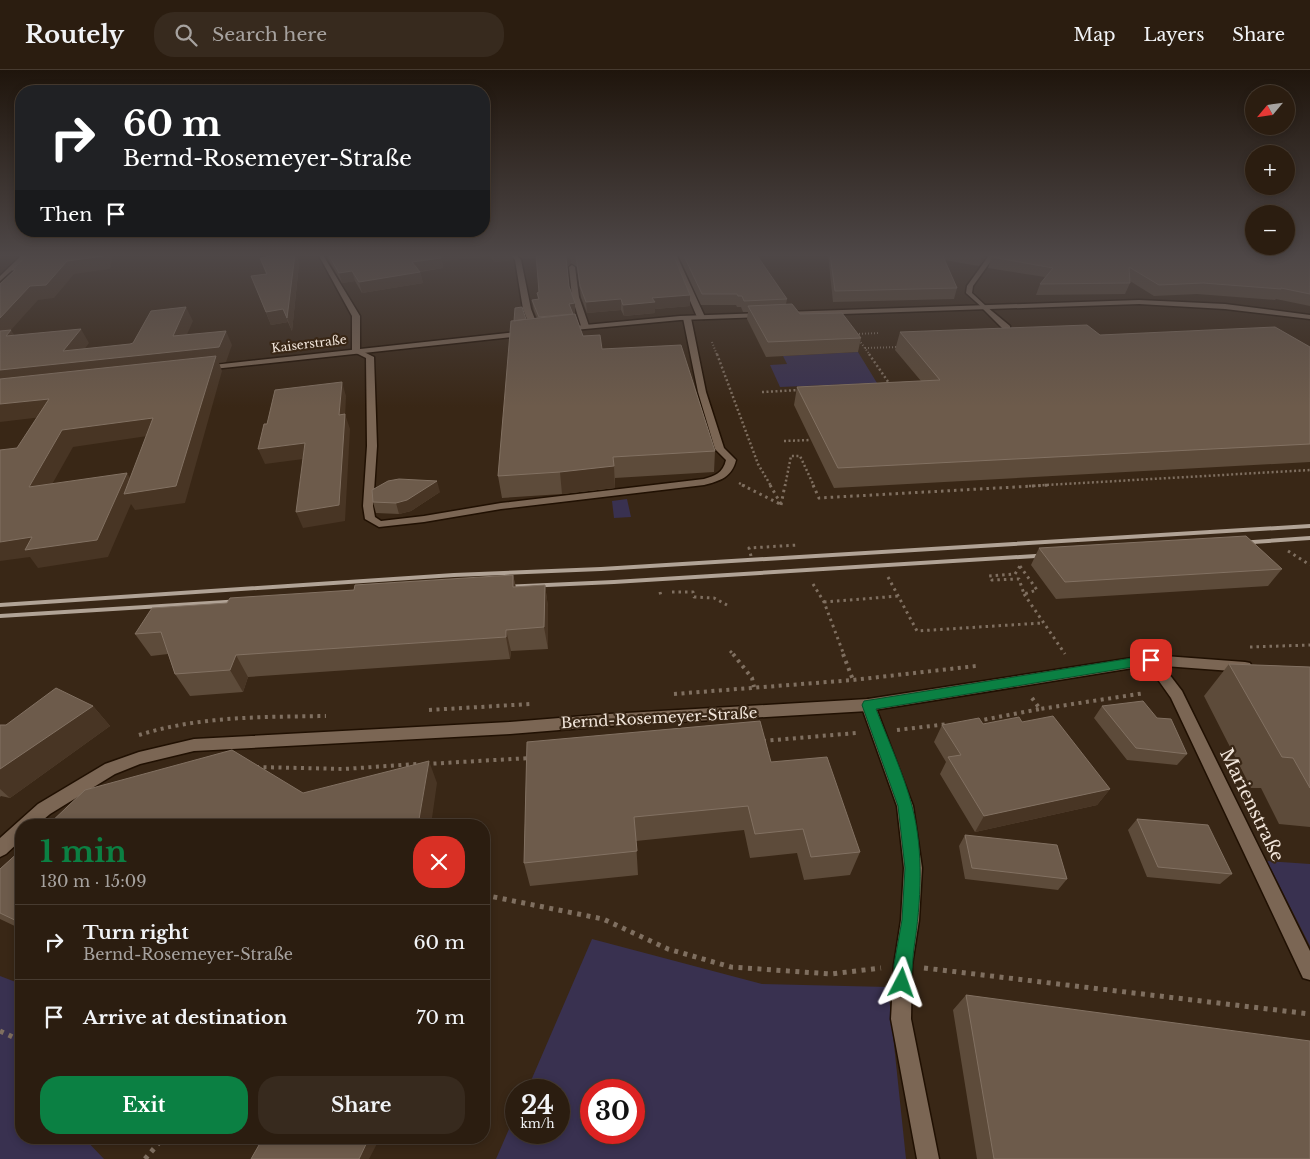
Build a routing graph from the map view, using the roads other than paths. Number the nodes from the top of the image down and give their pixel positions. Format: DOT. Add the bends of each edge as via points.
graph roads {
  1 [pos="349,305"];
  2 [pos="526,305"];
  3 [pos="577,305"];
  4 [pos="696,305"];
  5 [pos="982,305"];
  6 [pos="1062,305"];
  7 [pos="1217,305"];
  8 [pos="985,308"];
  9 [pos="701,317"];
  10 [pos="1310,317"];
  11 [pos="687,318"];
  12 [pos="585,326"];
  13 [pos="1007,328"];
  14 [pos="556,329"];
  15 [pos="546,330"];
  16 [pos="536,332"];
  17 [pos="356,351"];
  18 [pos="196,369"];
  19 [pos="1151,660"];
  20 [pos="1257,668"];
  21 [pos="868,705"];
  22 [pos="32,819"];
  23 [pos="15,835"];
  24 [pos="0,849"];
  25 [pos="1310,971"];
  26 [pos="928,1159"];
  1 -- 17 [label="street" via="356,316"];
  2 -- 16 [label="street"];
  3 -- 12 [label="street"];
  4 -- 9 [label="street"];
  5 -- 8 [label="street"];
  6 -- 8 [label="street"];
  7 -- 10 [label="street"];
  8 -- 9 [label="street"];
  8 -- 13 [label="street"];
  9 -- 11 [label="street"];
  11 -- 12 [label="street"];
  11 -- 17 [label="street" via="702,392 720,449 731,460 724,476 704,482 501,506 424,520 379,524 370,519 370,357"];
  12 -- 14 [label="street"];
  15 -- 16 [label="street, Kaiserstraße"];
  16 -- 17 [label="street, Kaiserstraße"];
  17 -- 18 [label="street, Kaiserstraße"];
  19 -- 20 [label="street, Bernd-Rosemeyer-Straße"];
  19 -- 21 [label="street, Bernd-Rosemeyer-Straße"];
  19 -- 25 [label="street, Marienstraße" via="1177,695"];
  21 -- 22 [label="street, Bernd-Rosemeyer-Straße" via="194,745 139,758 110,769 44,808"];
  21 -- 26 [label="street" via="905,806 913,868 901,1019"];
  23 -- 24 [label="street"];
}
